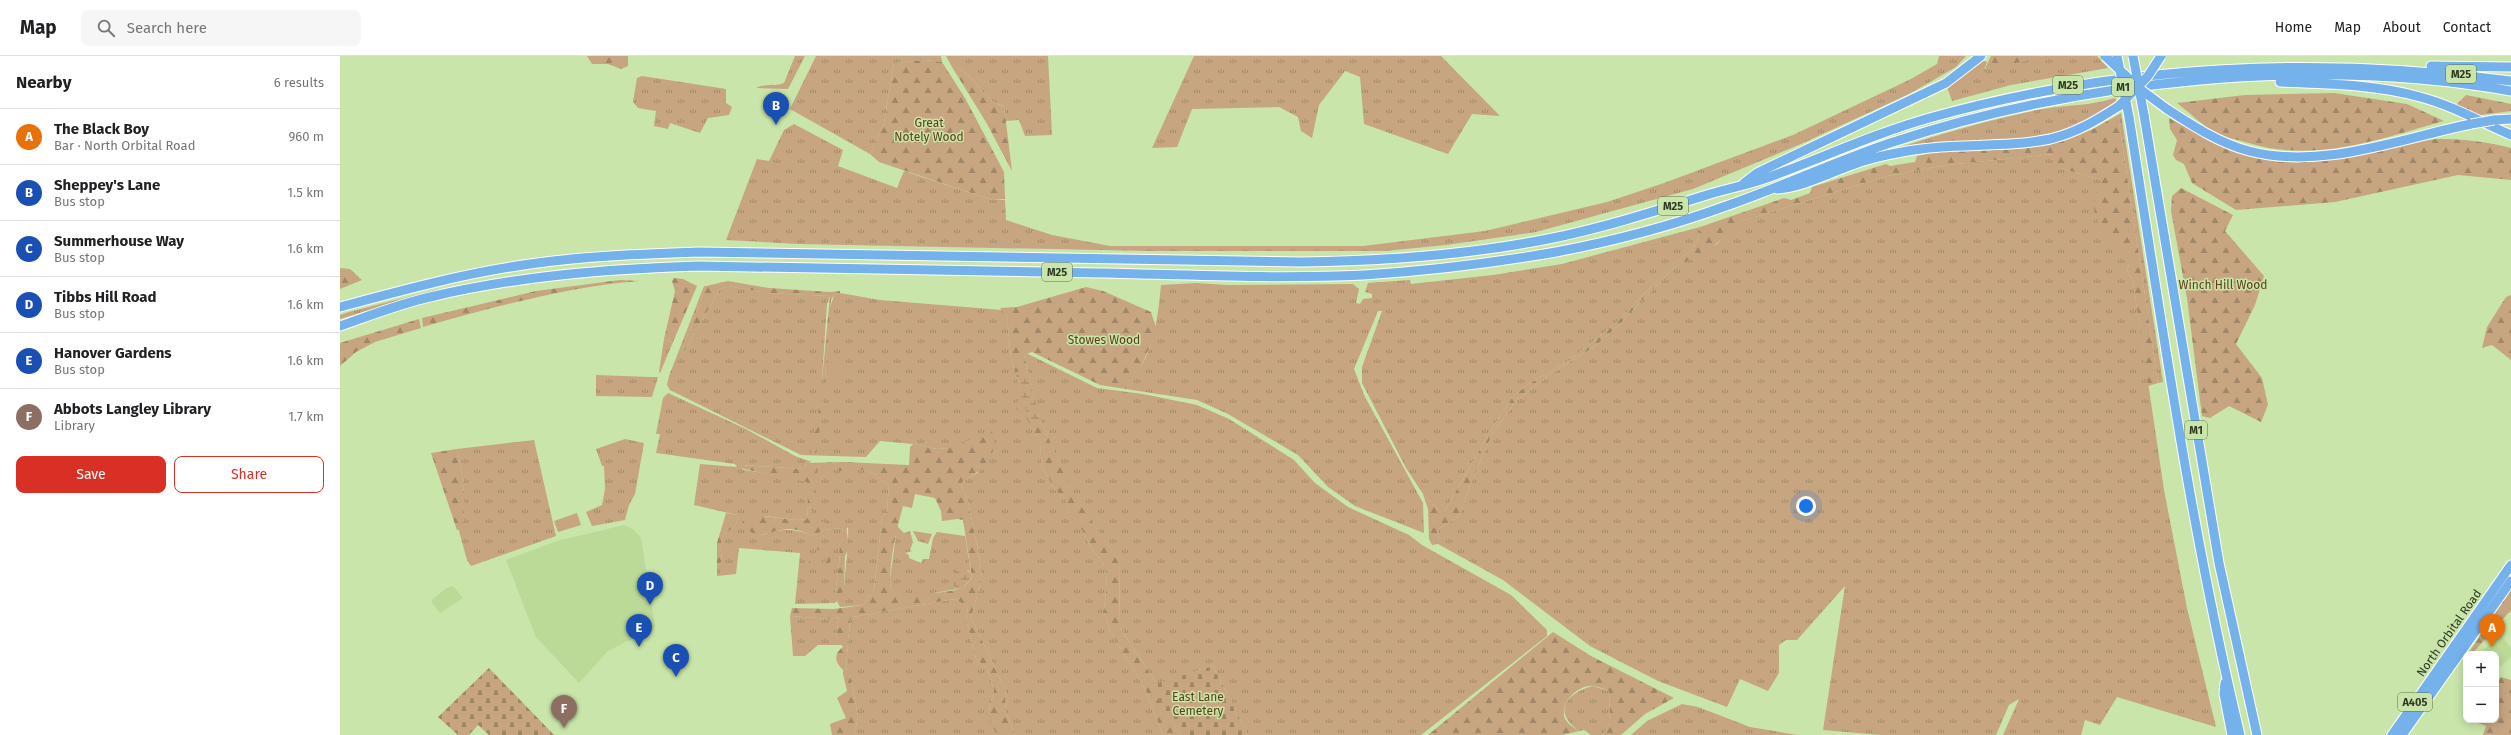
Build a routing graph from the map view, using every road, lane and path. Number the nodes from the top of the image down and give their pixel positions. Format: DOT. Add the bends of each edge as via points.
graph roads {
  1 [pos="1981,56"];
  2 [pos="2105,56"];
  3 [pos="2117,56"];
  4 [pos="2133,56"];
  5 [pos="2161,56"];
  6 [pos="2511,67"];
  7 [pos="2410,68"];
  8 [pos="2247,77"];
  9 [pos="2511,81"];
  10 [pos="2511,91"];
  11 [pos="2511,119"];
  12 [pos="2511,135"];
  13 [pos="1741,185"];
  14 [pos="1771,190"];
  15 [pos="340,307"];
  16 [pos="340,326"];
  17 [pos="2511,565"];
  18 [pos="2511,581"];
  19 [pos="2226,676"];
  20 [pos="2232,735"];
  21 [pos="2240,735"];
  22 [pos="2257,735"];
  23 [pos="2392,735"];
  24 [pos="2402,735"];
  1 -- 13 [label="highway" via="1946,83 1757,173"];
  2 -- 11 [label="highway, bridge" via="2167,110 2198,129 2232,145 2264,154 2293,157 2349,152 2471,124"];
  3 -- 19 [label="highway, M1, bridge" via="2190,502"];
  4 -- 22 [label="highway, M1, bridge" via="2219,564"];
  5 -- 14 [label="highway, bridge" via="2148,76 2119,106 2087,126 2052,139 2018,144 1945,146 1901,152 1854,164 1790,188"];
  6 -- 7 [label="highway, M25" via="2448,65"];
  7 -- 9 [label="highway, M25"];
  7 -- 13 [label="highway, M25" via="2346,64 2214,66 2048,88 1931,117"];
  8 -- 10 [label="highway, M25" via="2332,75 2415,78"];
  8 -- 12 [label="highway, M25" via="2278,82 2376,88 2403,93 2438,103"];
  8 -- 14 [label="highway, M25" via="2119,89 1996,112 1889,143"];
  13 -- 15 [label="highway, M25" via="1632,219 1548,239 1426,257 1301,262 699,252 602,256 469,274"];
  14 -- 16 [label="highway, M25" via="1723,208 1614,240 1488,263 1428,270 1308,276 698,266 618,269 532,278 428,297"];
  17 -- 23 [label="highway, North Orbital Road / A405"];
  18 -- 24 [label="highway, North Orbital Road / A405"];
  19 -- 20 [label="highway, M1" via="2224,694"];
  19 -- 21 [label="highway, M1"];
}
